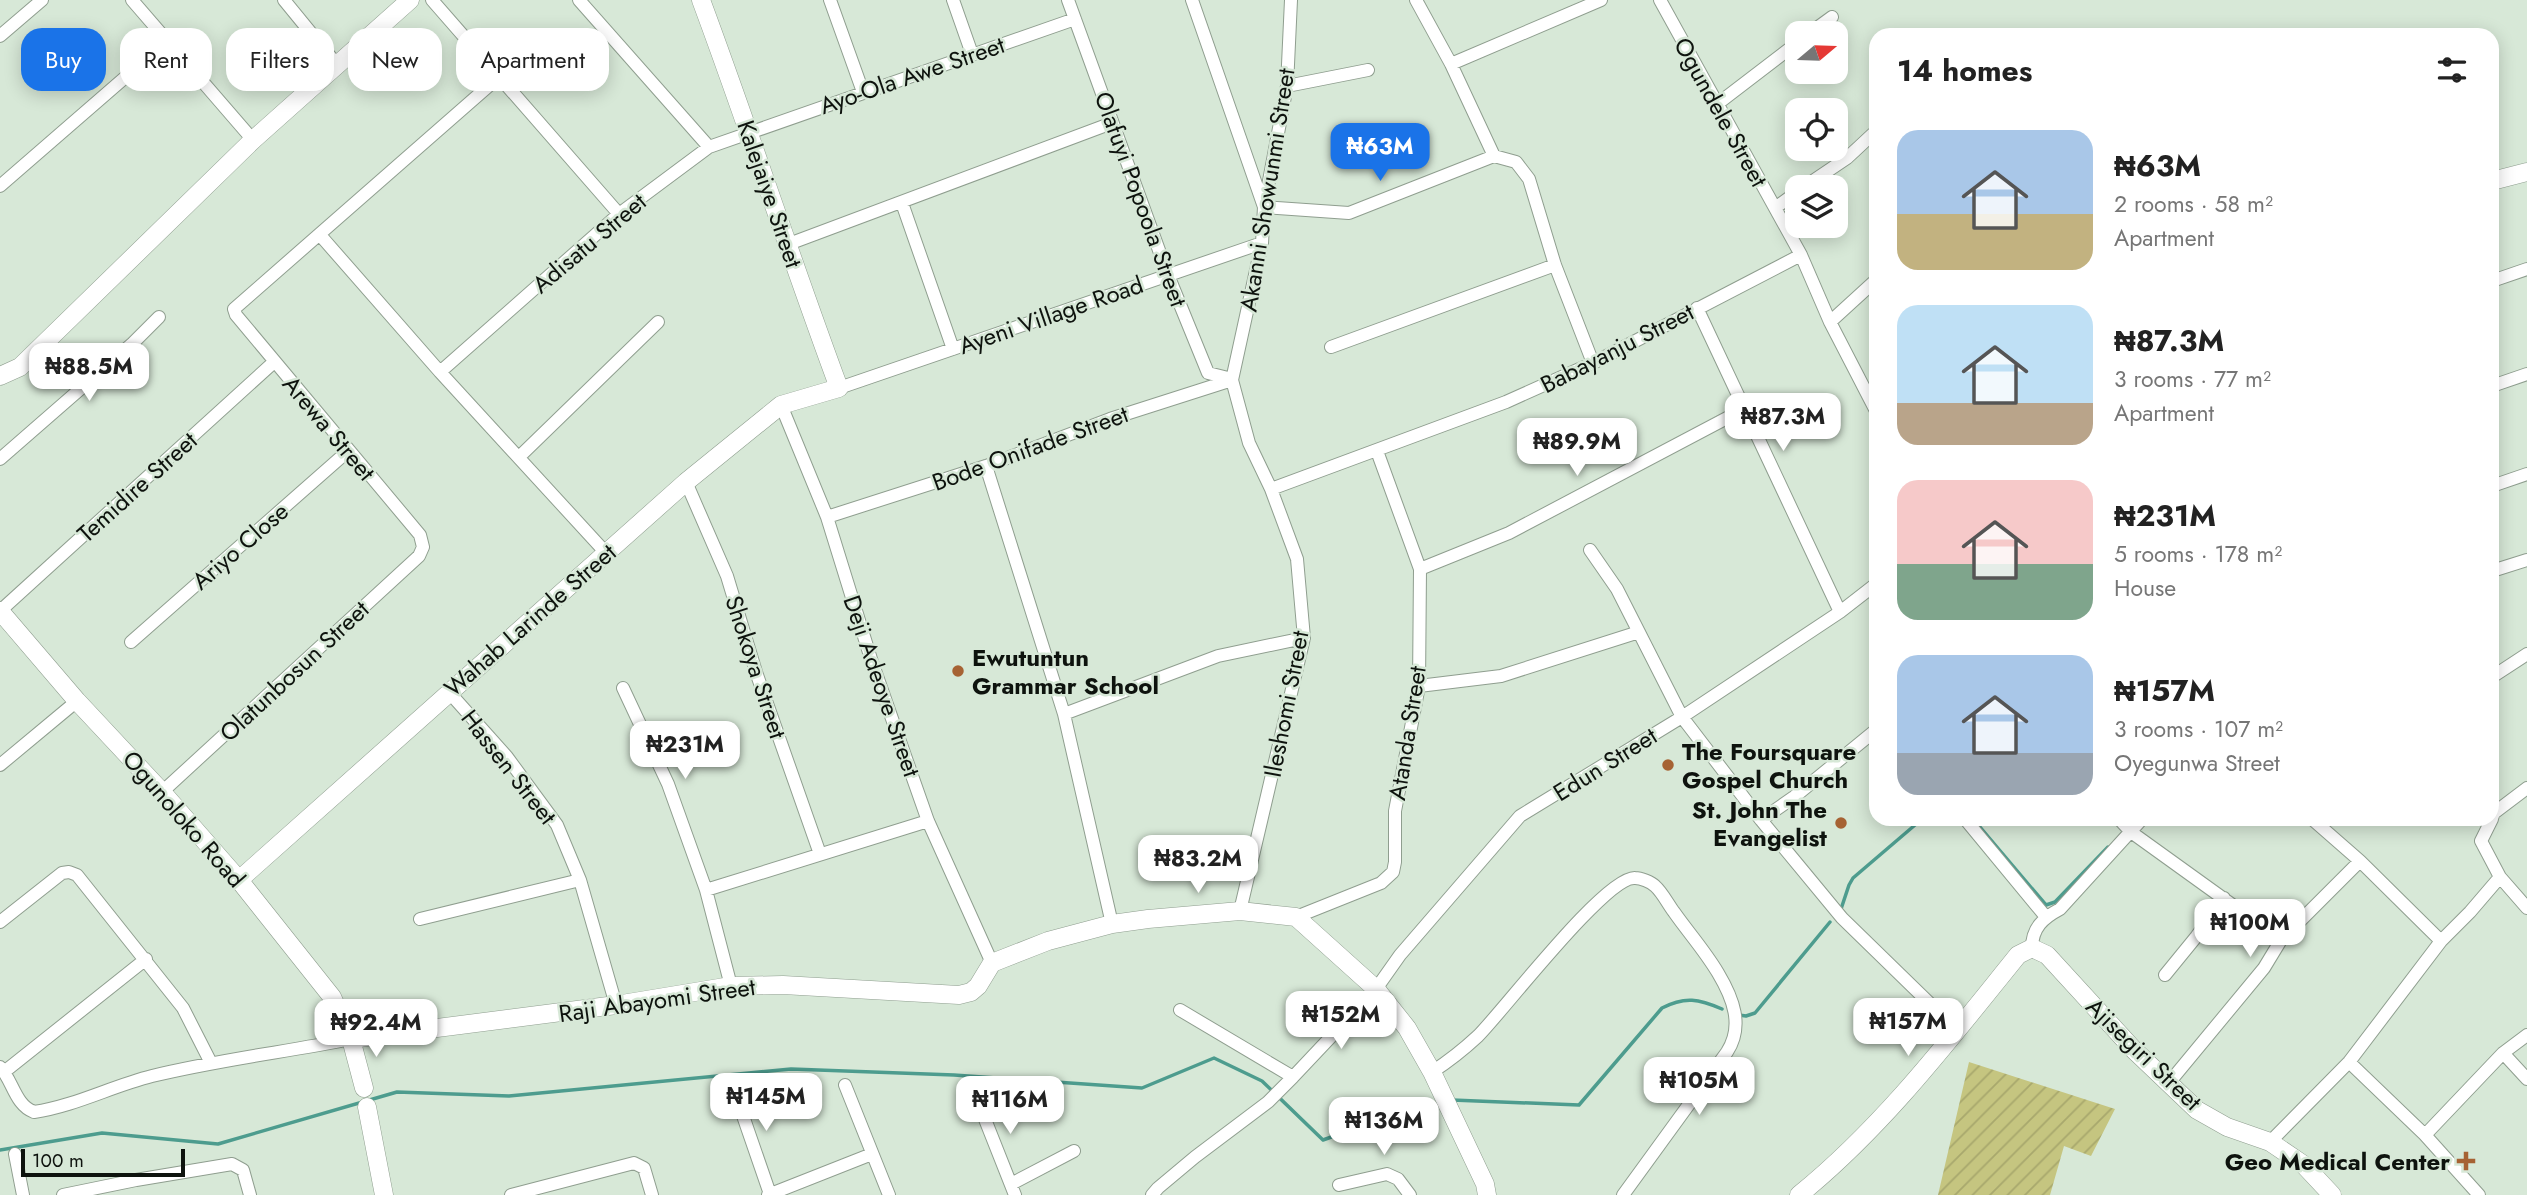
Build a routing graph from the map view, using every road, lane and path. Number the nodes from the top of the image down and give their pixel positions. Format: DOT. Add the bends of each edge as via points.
graph roads {
  1 [pos="41,0"];
  2 [pos="132,0"];
  3 [pos="284,0"];
  4 [pos="410,0"];
  5 [pos="432,0"];
  6 [pos="579,0"];
  7 [pos="701,0"];
  8 [pos="830,0"];
  9 [pos="953,0"];
  10 [pos="1068,0"];
  11 [pos="1192,0"];
  12 [pos="1291,0"];
  13 [pos="1416,0"];
  14 [pos="1601,0"];
  15 [pos="1660,0"];
  16 [pos="1832,17"];
  17 [pos="1075,19"];
  18 [pos="1826,21"];
  19 [pos="156,28"];
  20 [pos="457,28"];
  21 [pos="0,36"];
  22 [pos="1785,52"];
  23 [pos="972,54"];
  24 [pos="1451,64"];
  25 [pos="338,66"];
  26 [pos="1368,70"];
  27 [pos="120,82"];
  28 [pos="1287,86"];
  29 [pos="210,91"];
  30 [pos="483,91"];
  31 [pos="513,91"];
  32 [pos="863,92"];
  33 [pos="1716,105"];
  34 [pos="1112,123"];
  35 [pos="749,131"];
  36 [pos="1869,138"];
  37 [pos="253,140"];
  38 [pos="709,147"];
  39 [pos="1494,156"];
  40 [pos="2527,172"];
  41 [pos="1822,175"];
  42 [pos="2499,179"];
  43 [pos="0,186"];
  44 [pos="1785,201"];
  45 [pos="902,203"];
  46 [pos="1265,207"];
  47 [pos="1775,208"];
  48 [pos="619,214"];
  49 [pos="320,235"];
  50 [pos="1262,243"];
  51 [pos="786,245"];
  52 [pos="1801,255"];
  53 [pos="1555,265"];
  54 [pos="2527,269"];
  55 [pos="1168,275"];
  56 [pos="2499,279"];
  57 [pos="1869,286"];
  58 [pos="1697,308"];
  59 [pos="156,319"];
  60 [pos="658,322"];
  61 [pos="1830,322"];
  62 [pos="1331,347"];
  63 [pos="953,349"];
  64 [pos="274,362"];
  65 [pos="1593,363"];
  66 [pos="440,372"];
  67 [pos="2527,374"];
  68 [pos="0,376"];
  69 [pos="1232,380"];
  70 [pos="2499,384"];
  71 [pos="839,388"];
  72 [pos="1869,397"];
  73 [pos="781,405"];
  74 [pos="1744,409"];
  75 [pos="348,451"];
  76 [pos="1377,451"];
  77 [pos="519,457"];
  78 [pos="0,459"];
  79 [pos="986,466"];
  80 [pos="2527,474"];
  81 [pos="686,482"];
  82 [pos="2499,484"];
  83 [pos="1271,489"];
  84 [pos="827,517"];
  85 [pos="423,547"];
  86 [pos="1590,550"];
  87 [pos="607,554"];
  88 [pos="2527,560"];
  89 [pos="1420,569"];
  90 [pos="2499,569"];
  91 [pos="1869,589"];
  92 [pos="0,611"];
  93 [pos="1840,612"];
  94 [pos="1639,632"];
  95 [pos="1304,638"];
  96 [pos="131,642"];
  97 [pos="2527,654"];
  98 [pos="2499,672"];
  99 [pos="1419,686"];
  100 [pos="623,688"];
  101 [pos="448,691"];
  102 [pos="77,701"];
  103 [pos="1063,714"];
  104 [pos="1682,717"];
  105 [pos="1869,736"];
  106 [pos="0,765"];
  107 [pos="2527,789"];
  108 [pos="162,792"];
  109 [pos="2499,809"];
  110 [pos="1761,820"];
  111 [pos="928,821"];
  112 [pos="1971,826"];
  113 [pos="2125,826"];
  114 [pos="2136,826"];
  115 [pos="2320,826"];
  116 [pos="2488,826"];
  117 [pos="2131,832"];
  118 [pos="820,854"];
  119 [pos="2360,861"];
  120 [pos="2500,877"];
  121 [pos="239,880"];
  122 [pos="580,880"];
  123 [pos="706,890"];
  124 [pos="2224,898"];
  125 [pos="2527,908"];
  126 [pos="1240,911"];
  127 [pos="1296,917"];
  128 [pos="2046,917"];
  129 [pos="420,919"];
  130 [pos="0,922"];
  131 [pos="1112,924"];
  132 [pos="2281,940"];
  133 [pos="2441,941"];
  134 [pos="2032,948"];
  135 [pos="146,959"];
  136 [pos="992,963"];
  137 [pos="2165,975"];
  138 [pos="732,986"];
  139 [pos="1377,989"];
  140 [pos="617,1006"];
  141 [pos="1180,1010"];
  142 [pos="1957,1030"];
  143 [pos="2527,1034"];
  144 [pos="351,1039"];
  145 [pos="2503,1053"];
  146 [pos="2349,1062"];
  147 [pos="211,1063"];
  148 [pos="2,1069"];
  149 [pos="1432,1073"];
  150 [pos="1293,1077"];
  151 [pos="2527,1079"];
  152 [pos="732,1081"];
  153 [pos="2168,1084"];
  154 [pos="845,1085"];
  155 [pos="364,1088"];
  156 [pos="973,1089"];
  157 [pos="367,1107"];
  158 [pos="2426,1135"];
  159 [pos="2270,1143"];
  160 [pos="1074,1151"];
  161 [pos="15,1154"];
  162 [pos="872,1154"];
  163 [pos="1339,1185"];
  164 [pos="1013,1190"];
  165 [pos="23,1195"];
  166 [pos="63,1195"];
  167 [pos="250,1195"];
  168 [pos="384,1195"];
  169 [pos="511,1195"];
  170 [pos="652,1195"];
  171 [pos="769,1195"];
  172 [pos="889,1195"];
  173 [pos="1152,1195"];
  174 [pos="1410,1195"];
  175 [pos="1487,1195"];
  176 [pos="1623,1195"];
  177 [pos="1799,1195"];
  178 [pos="2332,1195"];
  179 [pos="2479,1195"];
  1 -- 21 [label="street"];
  2 -- 19 [label="street"];
  3 -- 25 [label="street"];
  4 -- 25 [label="street"];
  5 -- 20 [label="street"];
  6 -- 38 [label="street"];
  7 -- 35 [label="street, Kalejaiye Street"];
  8 -- 32 [label="street"];
  9 -- 23 [label="street"];
  10 -- 17 [label="street, Olafuyi Popoola Street"];
  11 -- 46 [label="street"];
  12 -- 28 [label="street, Akanni Showunmi Street"];
  13 -- 24 [label="street"];
  14 -- 24 [label="street"];
  15 -- 33 [label="street, Ogundele Street"];
  16 -- 18 [label="street"];
  17 -- 23 [label="street, Ayo-Ola Awe Street"];
  17 -- 34 [label="street, Olafuyi Popoola Street"];
  22 -- 33 [label="street"];
  23 -- 32 [label="street, Ayo-Ola Awe Street"];
  24 -- 39 [label="street"];
  25 -- 37 [label="street"];
  26 -- 28 [label="street"];
  27 -- 43 [label="street"];
  28 -- 46 [label="street, Akanni Showunmi Street"];
  29 -- 37 [label="street"];
  30 -- 49 [label="street"];
  31 -- 48 [label="street"];
  32 -- 35 [label="street, Ayo-Ola Awe Street"];
  33 -- 47 [label="street, Ogundele Street"];
  34 -- 45 [label="street"];
  34 -- 55 [label="street, Olafuyi Popoola Street"];
  35 -- 38 [label="street, Adisatu Street"];
  35 -- 51 [label="street, Kalejaiye Street"];
  36 -- 41 [label="street"];
  37 -- 68 [label="street" via="20,367"];
  38 -- 48 [label="street, Adisatu Street"];
  39 -- 46 [label="street" via="1349,213"];
  39 -- 53 [label="street" via="1516,162 1529,179"];
  40 -- 42 [label="street"];
  44 -- 47 [label="street"];
  45 -- 51 [label="street"];
  45 -- 63 [label="street"];
  46 -- 50 [label="street, Akanni Showunmi Street"];
  47 -- 52 [label="street, Ogundele Street"];
  48 -- 66 [label="street, Adisatu Street"];
  49 -- 64 [label="street, Arewa Street" via="234,309"];
  49 -- 66 [label="street"];
  50 -- 55 [label="street, Ayeni Village Road"];
  50 -- 69 [label="street, Akanni Showunmi Street"];
  51 -- 71 [label="street, Kalejaiye Street"];
  52 -- 58 [label="street, Babayanju Street"];
  52 -- 61 [label="street, Ogundele Street"];
  53 -- 62 [label="street"];
  53 -- 65 [label="street"];
  54 -- 56 [label="street"];
  55 -- 63 [label="street, Ayeni Village Road"];
  55 -- 69 [label="street, Olafuyi Popoola Street" via="1208,373"];
  57 -- 61 [label="street"];
  58 -- 65 [label="street, Babayanju Street"];
  58 -- 74 [label="street"];
  59 -- 78 [label="street"];
  60 -- 77 [label="street"];
  61 -- 72 [label="street, Ogundele Street"];
  63 -- 71 [label="street, Ayeni Village Road"];
  64 -- 75 [label="street, Arewa Street"];
  64 -- 92 [label="street, Temidire Street"];
  65 -- 76 [label="street, Babayanju Street"];
  66 -- 77 [label="street"];
  67 -- 70 [label="street"];
  69 -- 79 [label="street, Bode Onifade Street"];
  69 -- 83 [label="street, Ileshomi Street" via="1249,443"];
  71 -- 73 [label="street, Wahab Larinde Street"];
  73 -- 81 [label="street, Wahab Larinde Street"];
  73 -- 84 [label="street, Deji Adeoye Street"];
  74 -- 89 [label="street" via="1509,533"];
  74 -- 93 [label="street"];
  75 -- 85 [label="street, Arewa Street" via="420,535"];
  75 -- 96 [label="street, Ariyo Close"];
  76 -- 83 [label="street, Babayanju Street"];
  76 -- 89 [label="street, Atanda Street"];
  77 -- 87 [label="street"];
  79 -- 84 [label="street, Bode Onifade Street"];
  79 -- 103 [label="street"];
  80 -- 82 [label="street"];
  81 -- 87 [label="street, Wahab Larinde Street"];
  81 -- 118 [label="street, Shokoya Street" via="727,576"];
  83 -- 95 [label="street, Ileshomi Street" via="1297,558"];
  84 -- 111 [label="street, Deji Adeoye Street"];
  85 -- 108 [label="street, Olatunbosun Street" via="419,556"];
  86 -- 94 [label="street"];
  87 -- 101 [label="street, Wahab Larinde Street"];
  88 -- 90 [label="street"];
  89 -- 99 [label="street, Atanda Street"];
  91 -- 93 [label="street, Edun Street"];
  92 -- 102 [label="street, Ogunoloko Road"];
  93 -- 104 [label="street, Edun Street"];
  94 -- 99 [label="street" via="1501,676"];
  94 -- 104 [label="street"];
  95 -- 103 [label="street" via="1218,656"];
  95 -- 126 [label="street, Ileshomi Street"];
  97 -- 98 [label="street"];
  99 -- 127 [label="street, Atanda Street" via="1395,811 1393,872 1381,883"];
  100 -- 123 [label="street" via="668,784"];
  101 -- 121 [label="street, Wahab Larinde Street"];
  101 -- 122 [label="street, Hassen Street" via="507,757 557,825"];
  102 -- 106 [label="street"];
  102 -- 108 [label="street, Ogunoloko Road"];
  103 -- 131 [label="street"];
  104 -- 110 [label="street"];
  104 -- 139 [label="street, Edun Street" via="1520,816 1400,955"];
  105 -- 110 [label="street"];
  107 -- 109 [label="street"];
  108 -- 121 [label="street, Ogunoloko Road"];
  110 -- 142 [label="street" via="1842,918"];
  111 -- 118 [label="street"];
  111 -- 136 [label="street, Deji Adeoye Street"];
  112 -- 128 [label="street"];
  113 -- 117 [label="street"];
  114 -- 117 [label="street"];
  115 -- 119 [label="street"];
  116 -- 120 [label="street" via="2481,841"];
  117 -- 124 [label="street"];
  117 -- 128 [label="street" via="2060,909"];
  118 -- 123 [label="street"];
  119 -- 132 [label="street"];
  119 -- 133 [label="street"];
  120 -- 125 [label="street"];
  120 -- 133 [label="street"];
  121 -- 144 [label="street, Ogunoloko Road" via="332,997"];
  122 -- 129 [label="street"];
  122 -- 140 [label="street, Hassen Street"];
  123 -- 138 [label="street"];
  124 -- 132 [label="street"];
  124 -- 137 [label="street"];
  126 -- 127 [label="street"];
  126 -- 131 [label="street"];
  127 -- 139 [label="street"];
  128 -- 134 [label="street" via="2032,935"];
  130 -- 135 [label="street" via="69,872 77,875"];
  131 -- 136 [label="street" via="1048,941"];
  132 -- 153 [label="street" via="2264,968"];
  133 -- 146 [label="street"];
  134 -- 142 [label="street" via="2018,955"];
  134 -- 153 [label="street, Ajisegiri Street" via="2047,955"];
  135 -- 147 [label="street" via="183,1008"];
  135 -- 148 [label="street"];
  136 -- 138 [label="street, Raji Abayomi Street" via="978,986 958,995"];
  138 -- 140 [label="street, Raji Abayomi Street"];
  139 -- 149 [label="street" via="1407,1028"];
  139 -- 150 [label="street, Edun Street"];
  140 -- 144 [label="street, Raji Abayomi Street"];
  141 -- 150 [label="street"];
  142 -- 177 [label="street" via="1848,1152"];
  143 -- 145 [label="street"];
  144 -- 147 [label="street"];
  144 -- 155 [label="street, Ogunoloko Road"];
  145 -- 151 [label="street"];
  145 -- 158 [label="street"];
  146 -- 158 [label="street"];
  146 -- 159 [label="street"];
  147 -- 148 [label="street" via="34,1112 20,1102"];
  149 -- 175 [label="street"];
  149 -- 176 [label="street" via="1479,1035 1616,885 1638,877 1655,886 1717,972 1732,1000 1737,1025 1735,1041"];
  150 -- 173 [label="street, Edun Street"];
  152 -- 171 [label="street"];
  153 -- 159 [label="street, Ajisegiri Street" via="2197,1110"];
  154 -- 162 [label="street"];
  155 -- 157 [label="street"];
  156 -- 164 [label="street"];
  157 -- 168 [label="street"];
  158 -- 179 [label="street"];
  159 -- 178 [label="street, Ajisegiri Street" via="2304,1166"];
  160 -- 164 [label="street"];
  161 -- 165 [label="street"];
  162 -- 171 [label="street"];
  162 -- 172 [label="street"];
  163 -- 174 [label="street" via="1387,1174 1398,1179"];
  166 -- 167 [label="street" via="232,1164 243,1170"];
  169 -- 170 [label="street" via="634,1163 644,1168"];
}
